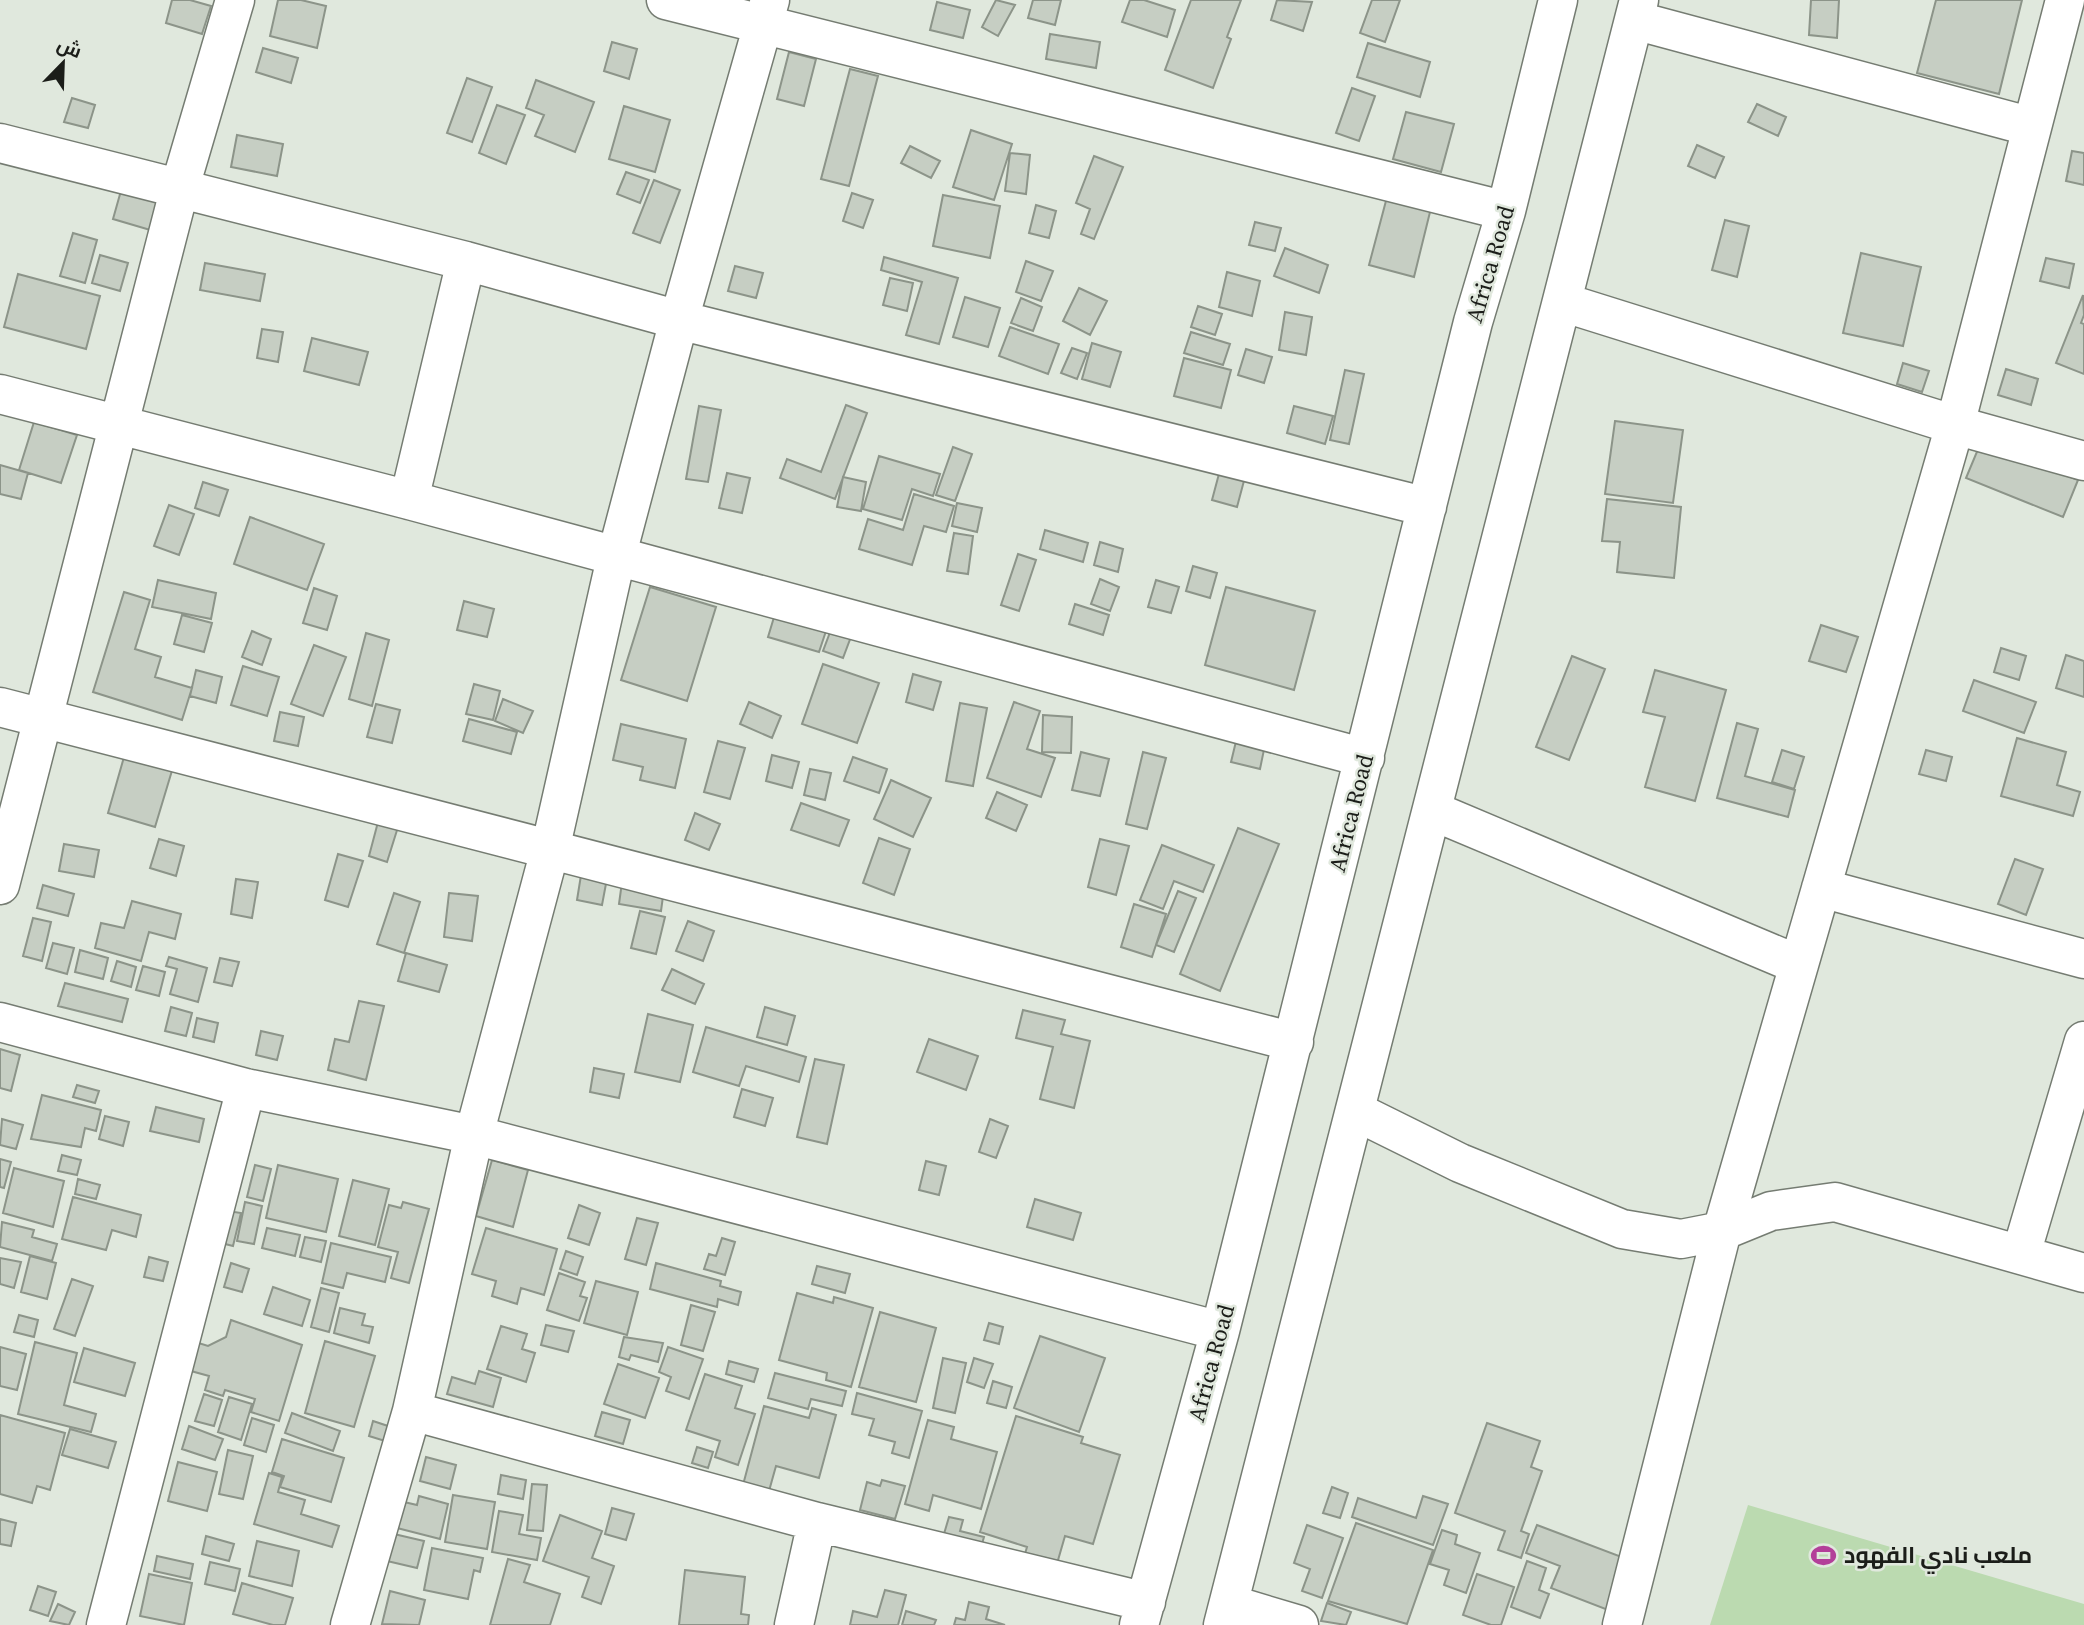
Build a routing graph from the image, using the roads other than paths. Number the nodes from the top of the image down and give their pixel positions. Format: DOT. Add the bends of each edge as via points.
graph roads {
  1 [pos="235,0"];
  2 [pos="666,0"];
  3 [pos="1558,0"];
  4 [pos="2065,0"];
  5 [pos="1637,10"];
  6 [pos="767,13"];
  7 [pos="2032,127"];
  8 [pos="0,143"];
  9 [pos="180,187"];
  10 [pos="1506,211"];
  11 [pos="466,261"];
  12 [pos="1562,302"];
  13 [pos="679,320"];
  14 [pos="0,394"];
  15 [pos="118,425"];
  16 [pos="1955,425"];
  17 [pos="2084,461"];
  18 [pos="408,500"];
  19 [pos="1427,507"];
  20 [pos="616,558"];
  21 [pos="0,707"];
  22 [pos="43,718"];
  23 [pos="1366,758"];
  24 [pos="1433,811"];
  25 [pos="550,850"];
  26 [pos="0,885"];
  27 [pos="1821,888"];
  28 [pos="2084,959"];
  29 [pos="1799,965"];
  30 [pos="0,1021"];
  31 [pos="2084,1041"];
  32 [pos="1294,1042"];
  33 [pos="246,1088"];
  34 [pos="1357,1112"];
  35 [pos="474,1135"];
  36 [pos="1722,1231"];
  37 [pos="2021,1254"];
  38 [pos="2084,1273"];
  39 [pos="1220,1331"];
  40 [pos="412,1411"];
  41 [pos="817,1522"];
  42 [pos="1142,1613"];
  43 [pos="1226,1615"];
  44 [pos="106,1625"];
  45 [pos="350,1625"];
  46 [pos="794,1625"];
  47 [pos="1299,1625"];
  48 [pos="1622,1625"];
  1 -- 9 [label="street"];
  2 -- 6 [label="street"];
  3 -- 10 [label="street, Africa Road"];
  4 -- 7 [label="street"];
  5 -- 7 [label="street"];
  5 -- 12 [label="street"];
  6 -- 10 [label="street"];
  6 -- 13 [label="street"];
  7 -- 16 [label="street"];
  8 -- 9 [label="street"];
  9 -- 11 [label="street"];
  9 -- 15 [label="street"];
  10 -- 19 [label="street, Africa Road" via="1473,321"];
  11 -- 13 [label="street"];
  11 -- 18 [label="street"];
  12 -- 16 [label="street"];
  12 -- 24 [label="street"];
  13 -- 19 [label="street"];
  13 -- 20 [label="street"];
  14 -- 15 [label="street"];
  15 -- 18 [label="street"];
  15 -- 22 [label="street"];
  16 -- 17 [label="street"];
  16 -- 27 [label="street"];
  18 -- 20 [label="street"];
  19 -- 23 [label="street, Africa Road"];
  20 -- 23 [label="street"];
  20 -- 25 [label="street"];
  21 -- 22 [label="street"];
  22 -- 25 [label="street"];
  22 -- 26 [label="street"];
  23 -- 32 [label="street, Africa Road"];
  24 -- 29 [label="street"];
  24 -- 34 [label="street"];
  25 -- 32 [label="street"];
  25 -- 35 [label="street"];
  27 -- 28 [label="street"];
  27 -- 29 [label="street"];
  29 -- 36 [label="street"];
  30 -- 33 [label="street"];
  31 -- 37 [label="street"];
  32 -- 39 [label="street, Africa Road"];
  33 -- 35 [label="street"];
  33 -- 44 [label="street"];
  34 -- 36 [label="street" via="1460,1163 1622,1229 1681,1239"];
  34 -- 43 [label="street"];
  35 -- 39 [label="street"];
  35 -- 40 [label="street"];
  36 -- 37 [label="street" via="1771,1211 1835,1202"];
  36 -- 48 [label="street"];
  37 -- 38 [label="street"];
  39 -- 42 [label="street, Africa Road"];
  40 -- 41 [label="street"];
  40 -- 45 [label="street"];
  41 -- 42 [label="street"];
  41 -- 46 [label="street"];
  43 -- 47 [label="street"];
}
